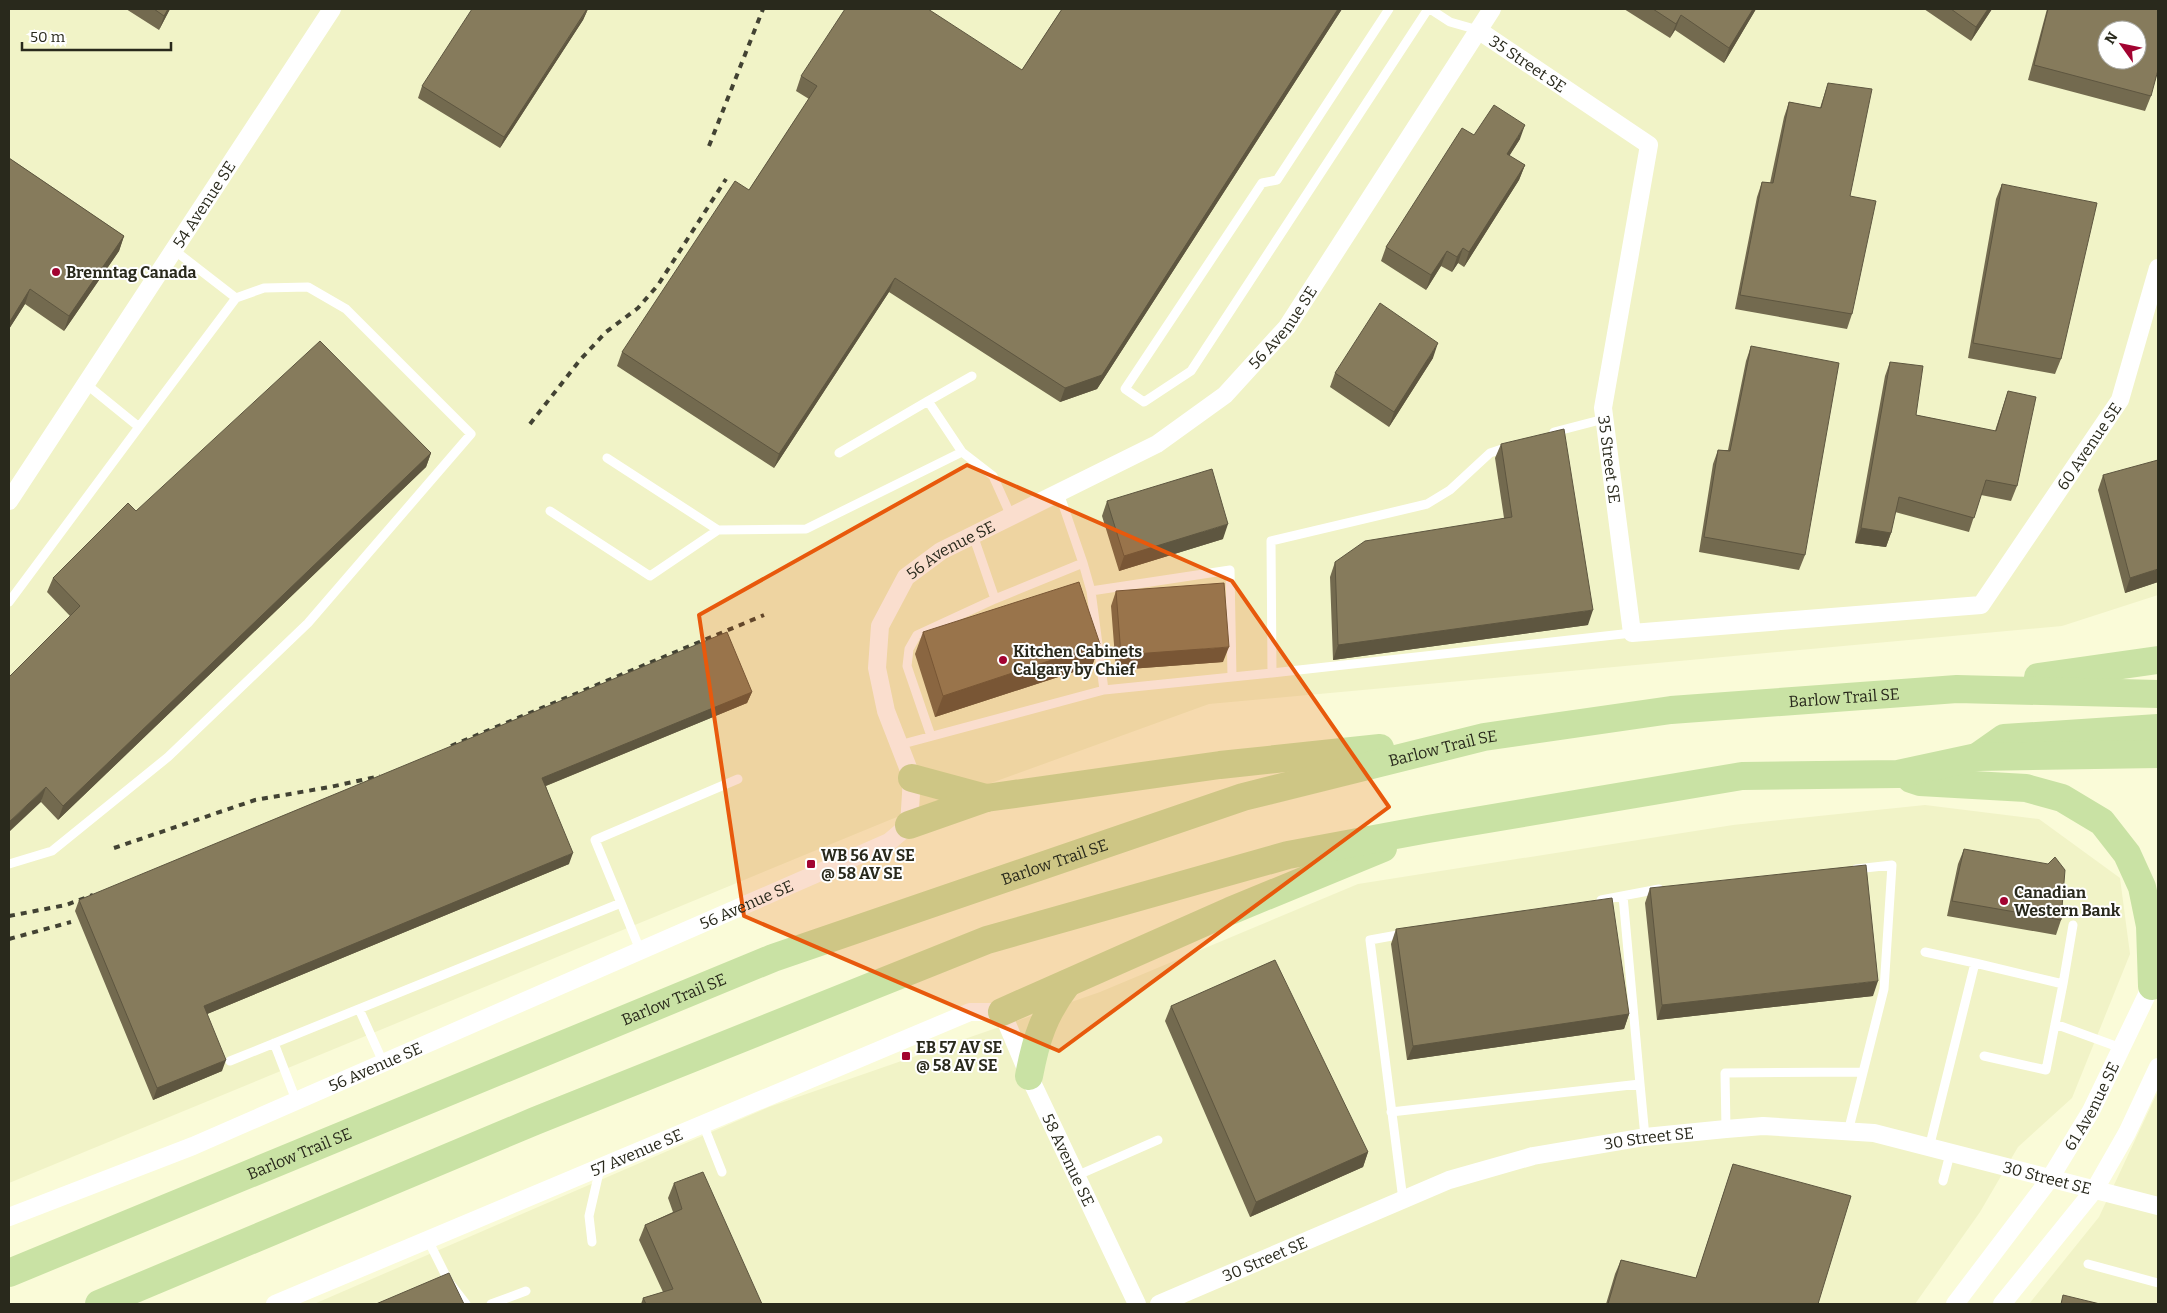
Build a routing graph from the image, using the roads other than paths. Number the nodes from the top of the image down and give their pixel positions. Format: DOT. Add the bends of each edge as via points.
graph roads {
  1 [pos="332,9"];
  2 [pos="1389,9"];
  3 [pos="1429,9"];
  4 [pos="1492,9"];
  5 [pos="1478,30"];
  6 [pos="174,250"];
  7 [pos="2158,268"];
  8 [pos="236,298"];
  9 [pos="972,376"];
  10 [pos="86,384"];
  11 [pos="928,401"];
  12 [pos="1604,419"];
  13 [pos="139,427"];
  14 [pos="1544,434"];
  15 [pos="1517,444"];
  16 [pos="962,452"];
  17 [pos="839,453"];
  18 [pos="607,458"];
  19 [pos="1059,492"];
  20 [pos="9,500"];
  21 [pos="550,511"];
  22 [pos="1011,516"];
  23 [pos="718,530"];
  24 [pos="973,535"];
  25 [pos="1083,563"];
  26 [pos="1091,591"];
  27 [pos="995,599"];
  28 [pos="9,602"];
  29 [pos="1632,633"];
  30 [pos="2158,660"];
  31 [pos="1272,674"];
  32 [pos="1232,677"];
  33 [pos="1957,689"];
  34 [pos="1104,690"];
  35 [pos="2158,694"];
  36 [pos="2158,728"];
  37 [pos="930,736"];
  38 [pos="1484,737"];
  39 [pos="899,745"];
  40 [pos="2158,754"];
  41 [pos="1977,757"];
  42 [pos="1898,774"];
  43 [pos="912,778"];
  44 [pos="738,779"];
  45 [pos="986,798"];
  46 [pos="909,824"];
  47 [pos="1428,829"];
  48 [pos="9,864"];
  49 [pos="1845,870"];
  50 [pos="1673,887"];
  51 [pos="1623,896"];
  52 [pos="1594,901"];
  53 [pos="621,903"];
  54 [pos="2073,925"];
  55 [pos="1409,933"];
  56 [pos="640,950"];
  57 [pos="1924,952"];
  58 [pos="1975,963"];
  59 [pos="2155,978"];
  60 [pos="1068,984"];
  61 [pos="2063,984"];
  62 [pos="359,1008"];
  63 [pos="1002,1012"];
  64 [pos="2055,1024"];
  65 [pos="274,1043"];
  66 [pos="2121,1048"];
  67 [pos="1984,1056"];
  68 [pos="230,1061"];
  69 [pos="383,1062"];
  70 [pos="2158,1067"];
  71 [pos="1863,1072"];
  72 [pos="1029,1076"];
  73 [pos="1640,1084"];
  74 [pos="296,1100"];
  75 [pos="1391,1112"];
  76 [pos="703,1124"];
  77 [pos="1726,1130"];
  78 [pos="1848,1132"];
  79 [pos="1645,1137"];
  80 [pos="1158,1140"];
  81 [pos="1929,1148"];
  82 [pos="1950,1154"];
  83 [pos="600,1168"];
  84 [pos="722,1172"];
  85 [pos="1076,1176"];
  86 [pos="2049,1180"];
  87 [pos="1943,1181"];
  88 [pos="2096,1188"];
  89 [pos="1403,1200"];
  90 [pos="2158,1206"];
  91 [pos="9,1217"];
  92 [pos="428,1240"];
  93 [pos="592,1242"];
  94 [pos="2088,1264"];
  95 [pos="9,1273"];
  96 [pos="2158,1283"];
  97 [pos="526,1291"];
  98 [pos="99,1304"];
  99 [pos="275,1304"];
  100 [pos="466,1304"];
  101 [pos="491,1304"];
  102 [pos="1137,1304"];
  103 [pos="1159,1304"];
  104 [pos="1955,1304"];
  105 [pos="2002,1304"];
  1 -- 6 [label="street, 54 Avenue SE"];
  2 -- 3 [label="lane" via="1277,180 1262,184 1125,390 1144,402 1191,371"];
  3 -- 5 [label="lane" via="1450,22"];
  4 -- 5 [label="street, 56 Avenue SE"];
  5 -- 12 [label="street, 35 Street SE" via="1649,144 1603,408"];
  5 -- 19 [label="street, 56 Avenue SE" via="1287,327 1225,395 1157,444"];
  6 -- 8 [label="lane"];
  6 -- 10 [label="street, 54 Avenue SE"];
  7 -- 29 [label="street, 60 Avenue SE" via="2120,400 1981,605"];
  8 -- 13 [label="lane"];
  8 -- 48 [label="lane" via="264,288 308,287 346,310 471,434 308,623 168,757 52,851"];
  9 -- 11 [label="lane"];
  10 -- 13 [label="lane"];
  10 -- 20 [label="street, 54 Avenue SE"];
  11 -- 16 [label="lane"];
  11 -- 17 [label="lane"];
  12 -- 14 [label="lane"];
  12 -- 29 [label="street, 35 Street SE"];
  13 -- 28 [label="lane"];
  15 -- 31 [label="lane" via="1490,454 1450,490 1427,504 1271,541"];
  16 -- 22 [label="lane" via="993,476"];
  16 -- 23 [label="lane" via="806,529"];
  18 -- 23 [label="lane"];
  19 -- 22 [label="street, 56 Avenue SE"];
  19 -- 25 [label="lane"];
  21 -- 23 [label="lane" via="650,576"];
  22 -- 24 [label="street, 56 Avenue SE"];
  24 -- 27 [label="lane"];
  24 -- 39 [label="street, 56 Avenue SE" via="941,551 906,577 880,626 877,668 886,711"];
  25 -- 26 [label="lane"];
  25 -- 27 [label="lane"];
  26 -- 32 [label="lane" via="1230,570"];
  26 -- 34 [label="lane"];
  27 -- 37 [label="lane" via="917,635 909,649 907,666"];
  29 -- 31 [label="lane"];
  30 -- 33 [label="main road"];
  31 -- 32 [label="lane"];
  32 -- 34 [label="lane"];
  33 -- 35 [label="main road, Barlow Trail SE"];
  33 -- 38 [label="main road, Barlow Trail SE" via="1671,710"];
  34 -- 37 [label="lane"];
  36 -- 41 [label="main road" via="2004,738"];
  37 -- 39 [label="lane"];
  38 -- 45 [label="main road" via="1220,765"];
  38 -- 95 [label="main road, Barlow Trail SE" via="1243,797 773,958"];
  39 -- 43 [label="street, 56 Avenue SE"];
  40 -- 41 [label="main road"];
  41 -- 42 [label="main road"];
  42 -- 47 [label="main road" via="1742,776"];
  42 -- 59 [label="main road" via="1920,782 2026,788 2062,798 2102,822 2127,854 2142,887"];
  43 -- 45 [label="main road"];
  43 -- 46 [label="street, 56 Avenue SE"];
  44 -- 53 [label="lane" via="596,840"];
  45 -- 46 [label="main road"];
  46 -- 56 [label="street, 56 Avenue SE" via="889,842"];
  47 -- 60 [label="main road" via="1230,911"];
  47 -- 98 [label="main road" via="1288,855 987,940 535,1122"];
  49 -- 71 [label="lane" via="1892,865 1884,989"];
  50 -- 51 [label="lane"];
  51 -- 52 [label="lane"];
  51 -- 73 [label="lane"];
  53 -- 56 [label="lane"];
  53 -- 62 [label="lane"];
  54 -- 61 [label="lane"];
  55 -- 75 [label="lane" via="1370,940"];
  56 -- 69 [label="street, 56 Avenue SE"];
  57 -- 58 [label="lane"];
  58 -- 61 [label="lane"];
  58 -- 81 [label="lane"];
  59 -- 66 [label="street, 61 Avenue SE"];
  60 -- 63 [label="main road"];
  60 -- 72 [label="main road" via="1046,1016 1035,1043"];
  61 -- 64 [label="lane"];
  62 -- 65 [label="lane"];
  62 -- 69 [label="lane"];
  63 -- 72 [label="street, 58 Avenue SE"];
  63 -- 76 [label="street, 57 Avenue SE" via="970,1012"];
  64 -- 66 [label="lane"];
  64 -- 67 [label="lane" via="2046,1070"];
  65 -- 68 [label="lane"];
  65 -- 74 [label="lane"];
  66 -- 86 [label="street, 61 Avenue SE" via="2091,1110"];
  69 -- 74 [label="street, 56 Avenue SE"];
  70 -- 88 [label="street" via="2127,1133"];
  71 -- 77 [label="lane" via="1725,1073"];
  71 -- 78 [label="lane"];
  72 -- 85 [label="street, 58 Avenue SE"];
  73 -- 75 [label="lane"];
  73 -- 79 [label="lane"];
  74 -- 91 [label="street, 56 Avenue SE" via="194,1146"];
  75 -- 89 [label="lane"];
  76 -- 83 [label="street, 57 Avenue SE"];
  76 -- 84 [label="lane"];
  77 -- 78 [label="street, 30 Street SE" via="1763,1126"];
  77 -- 79 [label="street, 30 Street SE"];
  78 -- 81 [label="street, 30 Street SE" via="1874,1133"];
  79 -- 89 [label="street, 30 Street SE" via="1532,1156 1449,1180"];
  80 -- 85 [label="lane"];
  81 -- 82 [label="street, 30 Street SE"];
  82 -- 86 [label="street, 30 Street SE"];
  82 -- 87 [label="lane"];
  83 -- 92 [label="street, 57 Avenue SE"];
  83 -- 93 [label="lane" via="590,1216"];
  85 -- 102 [label="street, 58 Avenue SE"];
  86 -- 88 [label="street, 30 Street SE"];
  86 -- 104 [label="street, 61 Avenue SE"];
  88 -- 90 [label="street, 30 Street SE"];
  88 -- 105 [label="street"];
  89 -- 103 [label="street, 30 Street SE"];
  92 -- 99 [label="street, 57 Avenue SE"];
  92 -- 100 [label="lane" via="449,1282"];
  94 -- 96 [label="lane"];
  97 -- 101 [label="lane"];
}
